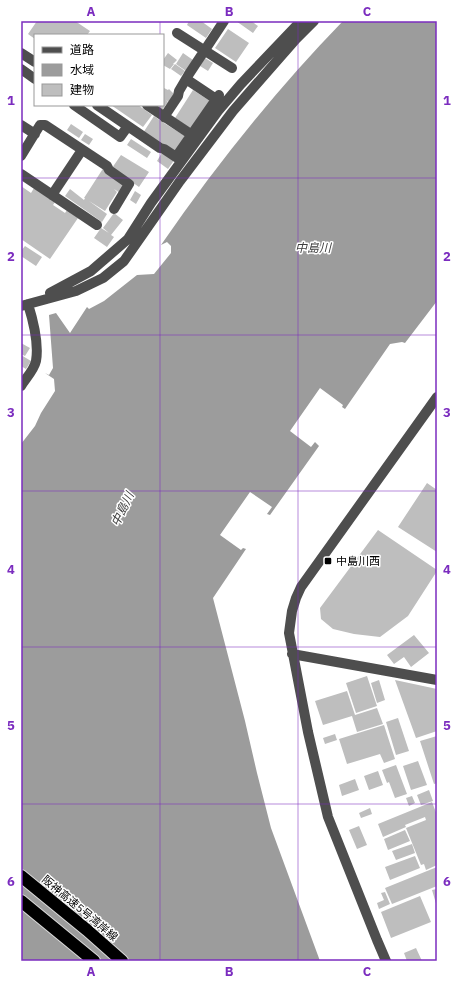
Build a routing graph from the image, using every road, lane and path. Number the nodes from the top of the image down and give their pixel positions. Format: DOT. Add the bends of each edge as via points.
graph roads {
  1 [pos="224,21"];
  2 [pos="301,21"];
  3 [pos="314,21"];
  4 [pos="177,32"];
  5 [pos="204,51"];
  6 [pos="21,53"];
  7 [pos="34,61"];
  8 [pos="232,68"];
  9 [pos="21,69"];
  10 [pos="34,78"];
  11 [pos="186,79"];
  12 [pos="75,106"];
  13 [pos="98,106"];
  14 [pos="148,106"];
  15 [pos="164,117"];
  16 [pos="21,125"];
  17 [pos="128,126"];
  18 [pos="35,134"];
  19 [pos="192,135"];
  20 [pos="82,150"];
  21 [pos="21,156"];
  22 [pos="21,174"];
  23 [pos="52,195"];
  24 [pos="114,209"];
  25 [pos="97,225"];
  26 [pos="25,305"];
  27 [pos="21,386"];
  28 [pos="437,397"];
  29 [pos="292,654"];
  30 [pos="437,680"];
  31 [pos="21,876"];
  32 [pos="21,901"];
  33 [pos="94,961"];
  34 [pos="122,961"];
  35 [pos="386,961"];
  1 -- 5 [label="street"];
  2 -- 26 [label="street" via="218,111 128,239 91,270"];
  3 -- 26 [label="street" via="233,111 124,261 103,278 76,291"];
  4 -- 5 [label="street"];
  5 -- 8 [label="street"];
  5 -- 11 [label="street"];
  6 -- 7 [label="street"];
  9 -- 10 [label="street"];
  11 -- 15 [label="street"];
  11 -- 19 [label="street" via="217,97"];
  12 -- 17 [label="street" via="120,137"];
  13 -- 17 [label="street"];
  14 -- 15 [label="street"];
  15 -- 19 [label="street"];
  16 -- 18 [label="street"];
  17 -- 19 [label="street" via="176,158"];
  18 -- 20 [label="street" via="40,125 45,125"];
  18 -- 21 [label="street"];
  20 -- 23 [label="street"];
  20 -- 24 [label="street" via="130,184"];
  22 -- 23 [label="street"];
  23 -- 25 [label="street"];
  26 -- 27 [label="street" via="34,322 36,354 34,366"];
  28 -- 29 [label="street" via="301,587 290,624"];
  29 -- 30 [label="street"];
  29 -- 35 [label="street" via="328,817"];
  31 -- 34 [label="highway, 阪神高速5号湾岸線"];
  32 -- 33 [label="highway"];
}
